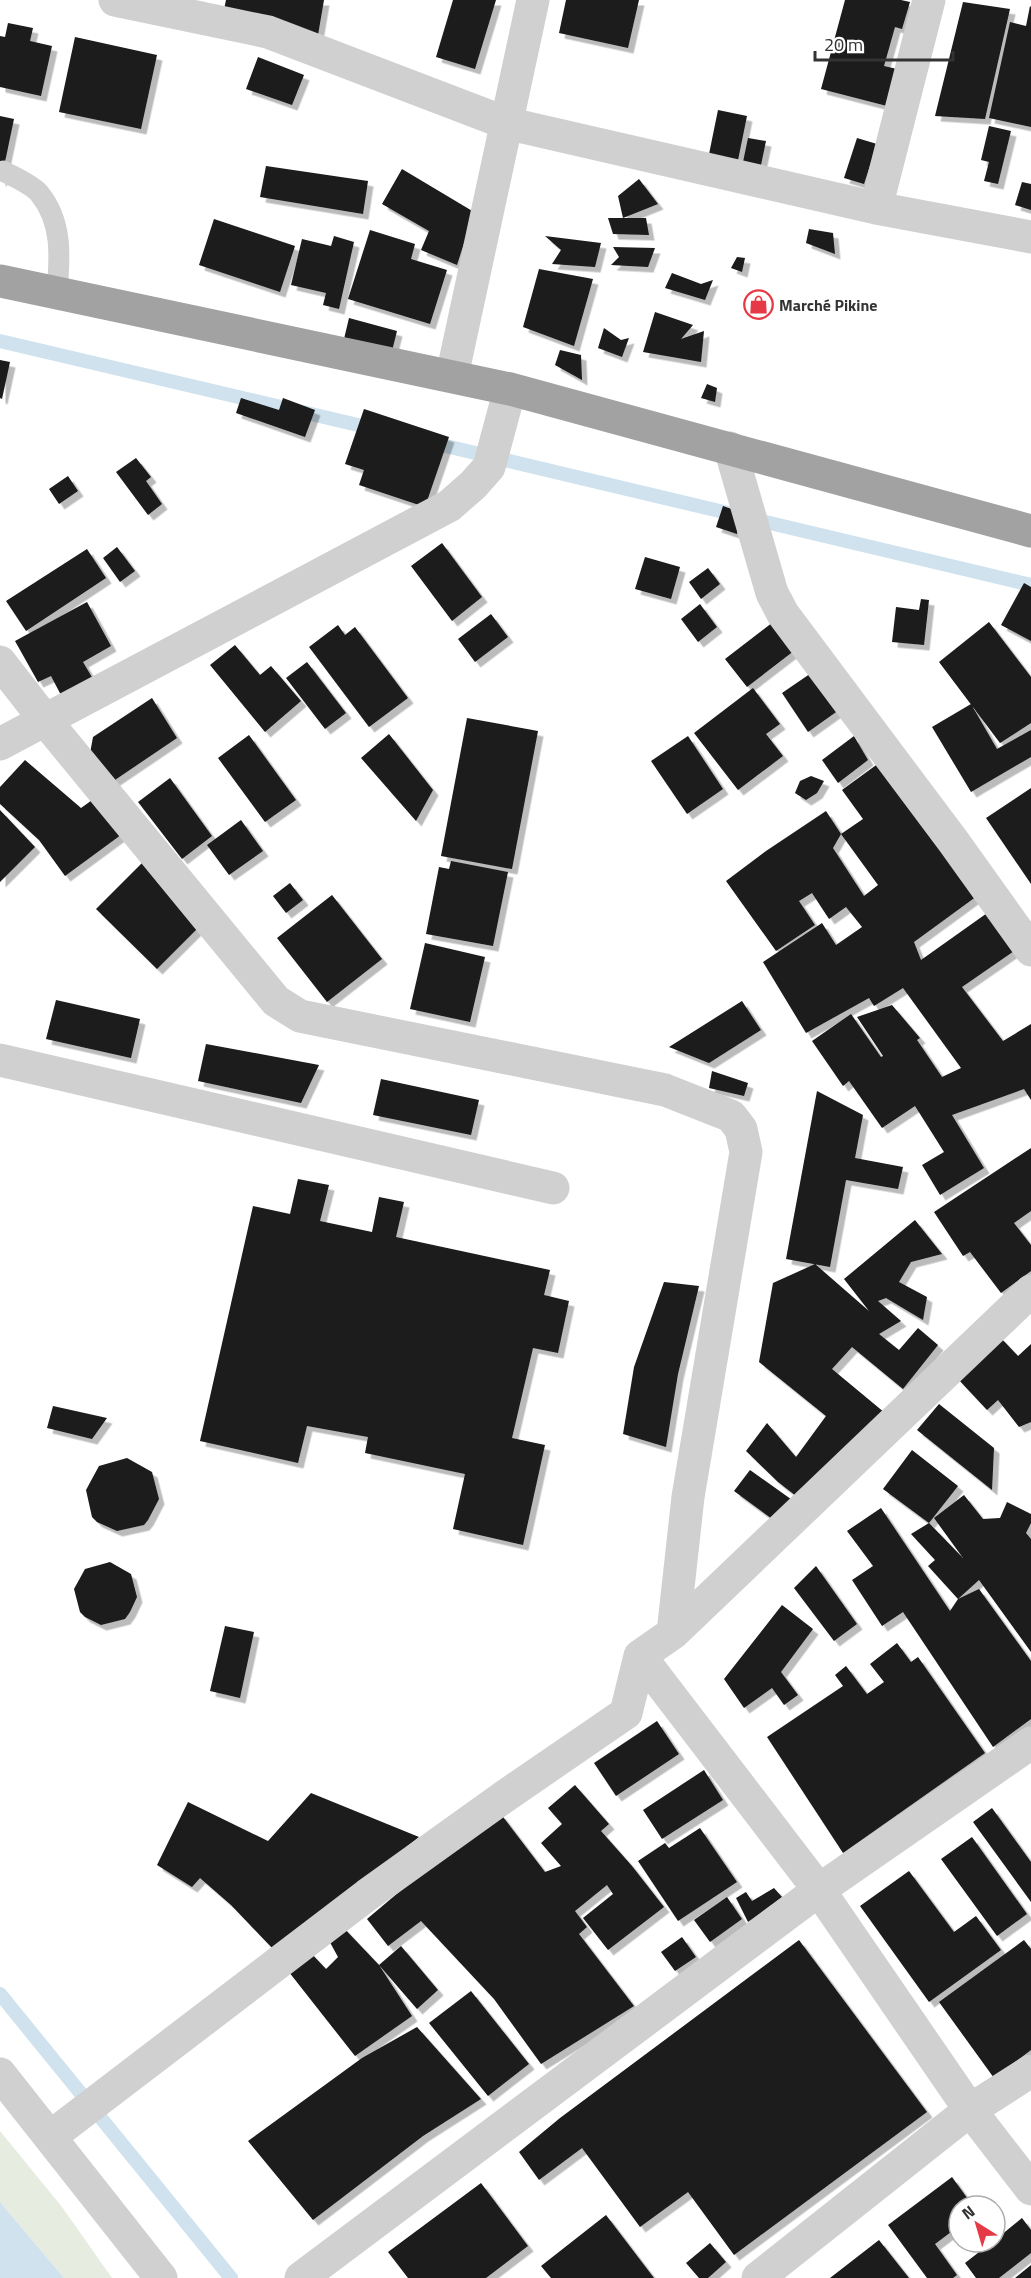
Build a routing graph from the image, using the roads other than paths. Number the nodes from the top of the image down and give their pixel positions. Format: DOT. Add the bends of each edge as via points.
graph roads {
  1 [pos="115,0"];
  2 [pos="533,0"];
  3 [pos="929,0"];
  4 [pos="150,4"];
  5 [pos="506,123"];
  6 [pos="3,171"];
  7 [pos="876,208"];
  8 [pos="1031,237"];
  9 [pos="0,281"];
  10 [pos="57,292"];
  11 [pos="452,375"];
  12 [pos="510,388"];
  13 [pos="730,448"];
  14 [pos="1031,531"];
  15 [pos="0,662"];
  16 [pos="45,720"];
  17 [pos="0,744"];
  18 [pos="1031,950"];
  19 [pos="0,1060"];
  20 [pos="553,1188"];
  21 [pos="1031,1291"];
  22 [pos="673,1633"];
  23 [pos="640,1656"];
  24 [pos="1031,1743"];
  25 [pos="819,1890"];
  26 [pos="1031,2071"];
  27 [pos="0,2074"];
  28 [pos="970,2110"];
  29 [pos="50,2137"];
  30 [pos="1031,2189"];
  31 [pos="161,2278"];
  32 [pos="301,2278"];
  33 [pos="758,2278"];
  1 -- 4 [label="street"];
  2 -- 5 [label="street"];
  3 -- 7 [label="street"];
  4 -- 5 [label="street" via="268,32"];
  5 -- 7 [label="street"];
  5 -- 11 [label="street"];
  6 -- 10 [label="lane" via="38,192 53,218 60,251"];
  7 -- 8 [label="street"];
  9 -- 10 [label="highway"];
  10 -- 11 [label="highway"];
  11 -- 12 [label="highway"];
  12 -- 13 [label="highway"];
  12 -- 16 [label="street" via="489,467 449,506"];
  13 -- 14 [label="highway"];
  13 -- 18 [label="street" via="772,593 783,614"];
  15 -- 16 [label="street"];
  16 -- 17 [label="street"];
  16 -- 22 [label="street" via="276,1001 300,1016 665,1090 731,1116 741,1129 746,1152 688,1497"];
  19 -- 20 [label="street"];
  21 -- 22 [label="street"];
  22 -- 23 [label="street"];
  23 -- 25 [label="street"];
  23 -- 29 [label="street" via="626,1713 367,1895"];
  24 -- 25 [label="street"];
  25 -- 28 [label="street"];
  25 -- 32 [label="street"];
  26 -- 28 [label="street"];
  27 -- 29 [label="street"];
  28 -- 30 [label="street"];
  28 -- 33 [label="street"];
  29 -- 31 [label="street"];
}
